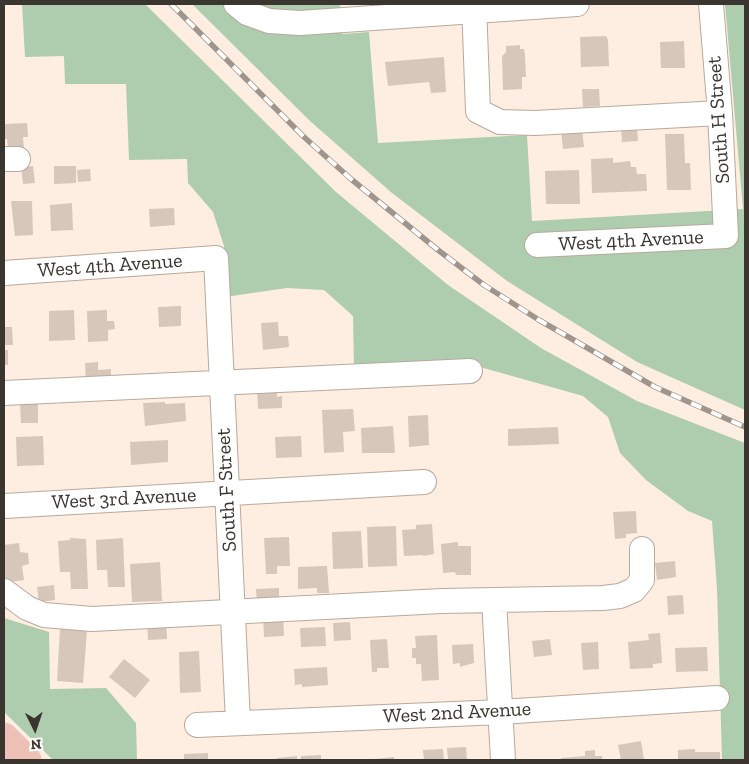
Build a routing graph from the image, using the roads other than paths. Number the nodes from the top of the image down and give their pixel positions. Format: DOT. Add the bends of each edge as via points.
graph roads {
  1 [pos="236,4"];
  2 [pos="577,4"];
  3 [pos="711,4"];
  4 [pos="474,7"];
  5 [pos="720,113"];
  6 [pos="726,236"];
  7 [pos="537,245"];
  8 [pos="216,258"];
  9 [pos="4,274"];
  10 [pos="470,371"];
  11 [pos="222,383"];
  12 [pos="4,393"];
  13 [pos="424,482"];
  14 [pos="228,494"];
  15 [pos="4,506"];
  16 [pos="642,549"];
  17 [pos="4,591"];
  18 [pos="494,600"];
  19 [pos="233,612"];
  20 [pos="717,698"];
  21 [pos="501,712"];
  22 [pos="238,722"];
  23 [pos="196,725"];
  24 [pos="4,738"];
  25 [pos="27,760"];
  26 [pos="504,760"];
  1 -- 4 [label="street" via="247,13 269,21 300,22"];
  2 -- 4 [label="street"];
  3 -- 5 [label="street, South H Street"];
  4 -- 5 [label="street" via="478,111 500,122 535,124"];
  5 -- 6 [label="street, South H Street"];
  6 -- 7 [label="street, West 4th Avenue"];
  8 -- 9 [label="street, West 4th Avenue"];
  8 -- 11 [label="street, South F Street"];
  10 -- 11 [label="street"];
  11 -- 12 [label="street"];
  11 -- 14 [label="street, South F Street"];
  13 -- 14 [label="street, West 3rd Avenue"];
  14 -- 15 [label="street, West 3rd Avenue"];
  14 -- 19 [label="street, South F Street"];
  16 -- 18 [label="street" via="642,580 634,590 620,596"];
  17 -- 19 [label="street" via="27,608 44,615 64,617"];
  18 -- 19 [label="street"];
  18 -- 21 [label="street"];
  19 -- 22 [label="street, South F Street"];
  20 -- 21 [label="street, West 2nd Avenue"];
  21 -- 22 [label="street, West 2nd Avenue"];
  21 -- 26 [label="street"];
  22 -- 23 [label="street, West 2nd Avenue"];
  24 -- 25 [label="main road"];
}
